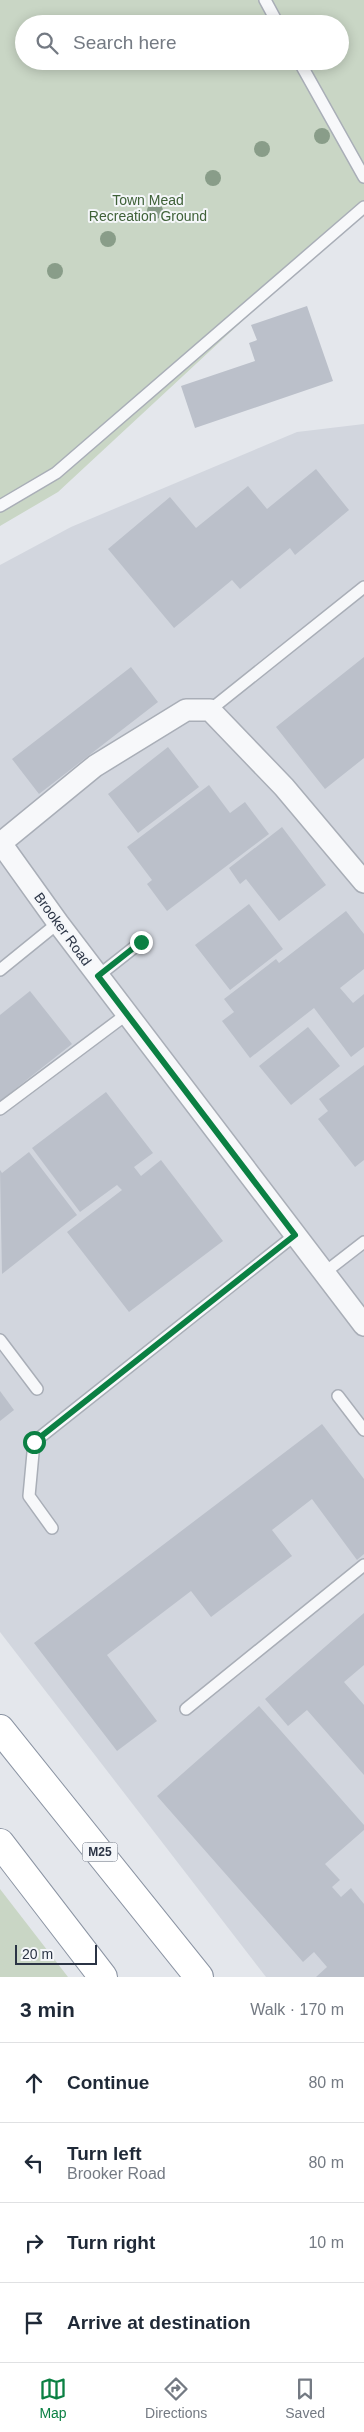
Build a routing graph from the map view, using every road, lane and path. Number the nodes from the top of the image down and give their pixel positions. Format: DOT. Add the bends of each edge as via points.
graph roads {
  1 [pos="265,0"];
  2 [pos="273,15"];
  3 [pos="304,70"];
  4 [pos="364,177"];
  5 [pos="364,207"];
  6 [pos="0,506"];
  7 [pos="364,587"];
  8 [pos="210,710"];
  9 [pos="0,843"];
  10 [pos="364,882"];
  11 [pos="58,923"];
  12 [pos="141,942"];
  13 [pos="0,970"];
  14 [pos="98,976"];
  15 [pos="127,1014"];
  16 [pos="0,1109"];
  17 [pos="295,1235"];
  18 [pos="364,1242"];
  19 [pos="324,1273"];
  20 [pos="364,1325"];
  21 [pos="0,1340"];
  22 [pos="37,1389"];
  23 [pos="338,1396"];
  24 [pos="364,1430"];
  25 [pos="52,1528"];
  26 [pos="364,1566"];
  27 [pos="186,1710"];
  28 [pos="0,1729"];
  29 [pos="0,1842"];
  30 [pos="102,1977"];
  31 [pos="199,1977"];
  1 -- 2 [label="lane"];
  3 -- 4 [label="lane"];
  5 -- 6 [label="lane" via="56,473"];
  7 -- 8 [label="lane"];
  8 -- 9 [label="street, Brooker Road" via="186,710 96,766"];
  8 -- 10 [label="street" via="284,787"];
  9 -- 11 [label="street, Brooker Road"];
  11 -- 13 [label="lane"];
  11 -- 14 [label="street, Brooker Road"];
  12 -- 14 [label="lane"];
  14 -- 15 [label="street, Brooker Road"];
  15 -- 16 [label="lane"];
  15 -- 17 [label="street, Brooker Road"];
  17 -- 19 [label="street, Brooker Road"];
  17 -- 25 [label="lane" via="34,1442 29,1496"];
  18 -- 19 [label="lane"];
  19 -- 20 [label="street, Brooker Road"];
  21 -- 22 [label="lane"];
  23 -- 24 [label="lane"];
  26 -- 27 [label="lane"];
  28 -- 31 [label="highway, M25"];
  29 -- 30 [label="highway"];
}
